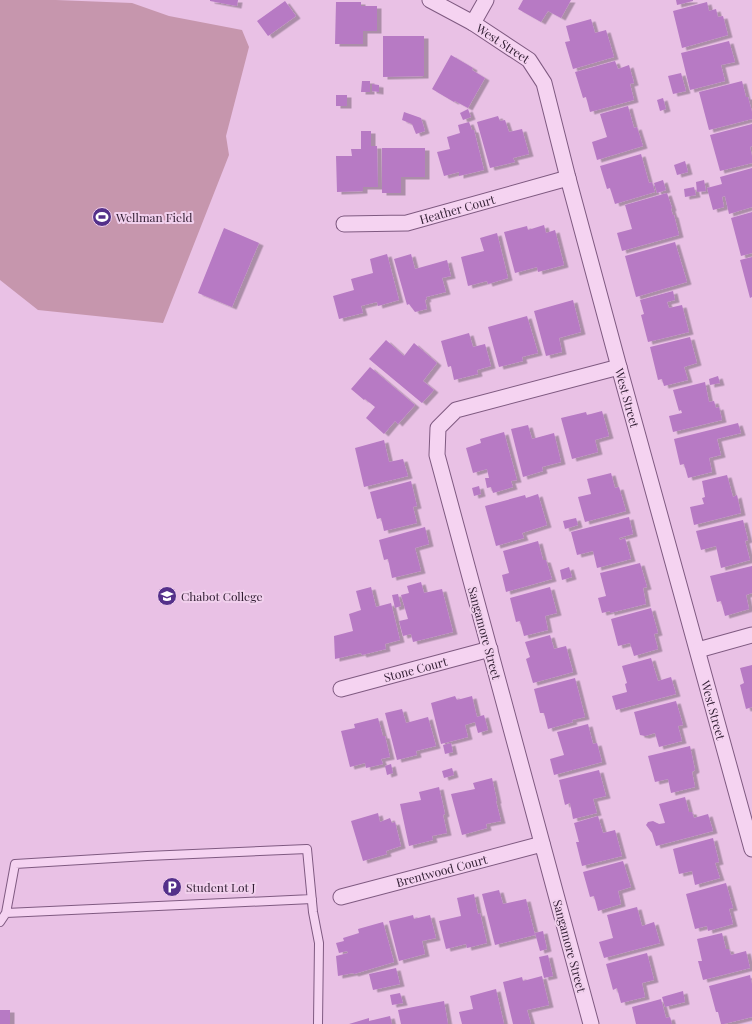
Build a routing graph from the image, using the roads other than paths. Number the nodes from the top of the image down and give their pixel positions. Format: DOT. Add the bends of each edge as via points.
graph roads {
  1 [pos="430,0"];
  2 [pos="486,0"];
  3 [pos="472,23"];
  4 [pos="568,178"];
  5 [pos="344,224"];
  6 [pos="619,367"];
  7 [pos="752,635"];
  8 [pos="490,649"];
  9 [pos="698,650"];
  10 [pos="341,689"];
  11 [pos="542,844"];
  12 [pos="752,849"];
  13 [pos="341,897"];
  14 [pos="312,899"];
  15 [pos="6,913"];
  16 [pos="0,922"];
  17 [pos="318,1024"];
  18 [pos="590,1024"];
  1 -- 3 [label="street, West Street"];
  2 -- 3 [label="street"];
  3 -- 4 [label="street, West Street" via="529,60 544,83"];
  4 -- 5 [label="street, Heather Court" via="407,223"];
  4 -- 6 [label="street, West Street"];
  6 -- 8 [label="street, Sangamore Street" via="456,410 438,428 437,455"];
  6 -- 9 [label="street, West Street"];
  7 -- 9 [label="street"];
  8 -- 10 [label="street, Stone Court"];
  8 -- 11 [label="street, Sangamore Street"];
  9 -- 12 [label="street, West Street"];
  11 -- 13 [label="street, Brentwood Court"];
  11 -- 18 [label="street, Sangamore Street"];
  14 -- 15 [label="lane"];
  14 -- 15 [label="lane" via="307,849 147,856 14,864"];
  14 -- 17 [label="lane" via="319,943"];
  15 -- 16 [label="lane"];
}
